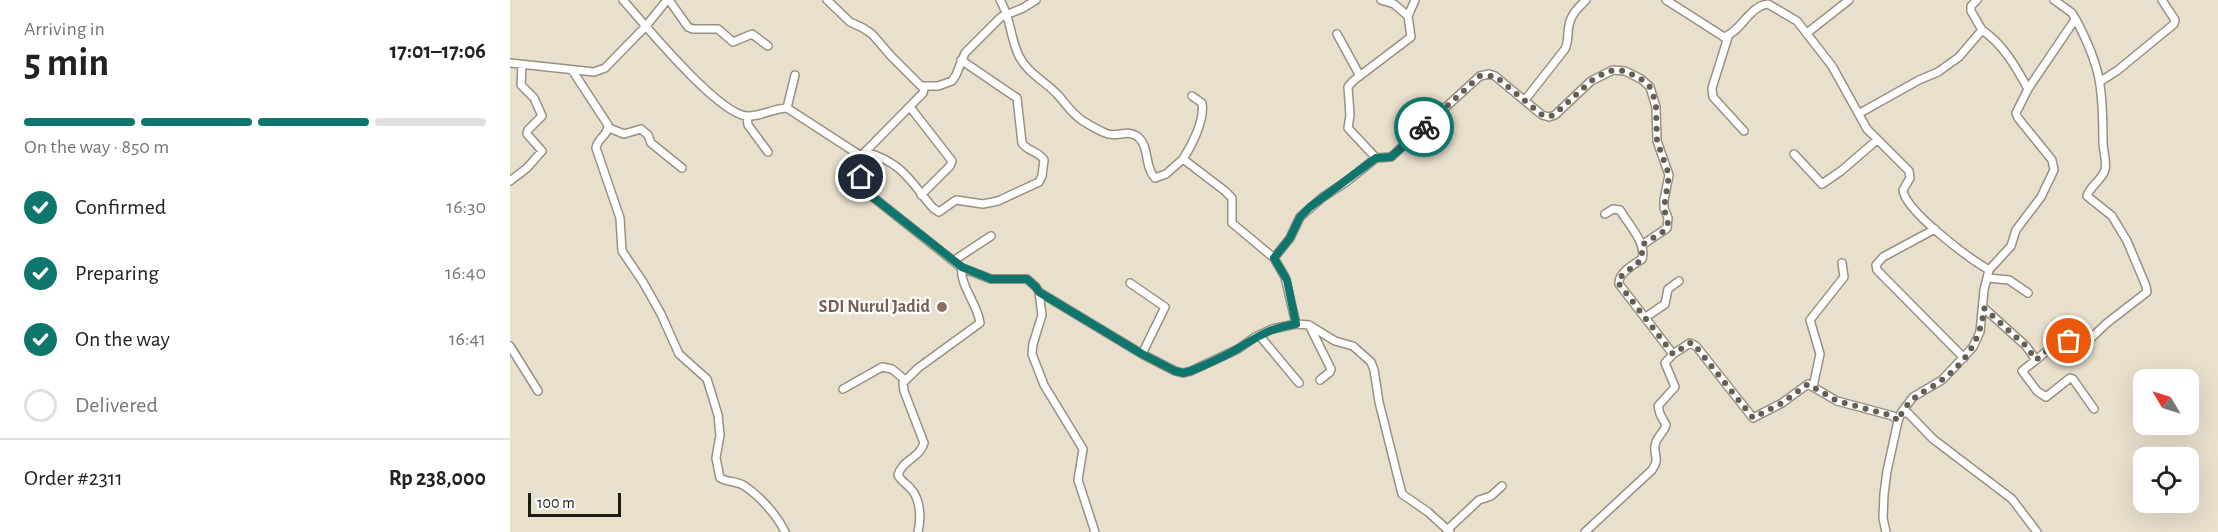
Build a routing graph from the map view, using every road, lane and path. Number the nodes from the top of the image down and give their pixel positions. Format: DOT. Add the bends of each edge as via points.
graph roads {
  1 [pos="623,0"];
  2 [pos="668,0"];
  3 [pos="827,0"];
  4 [pos="1000,0"];
  5 [pos="1036,0"];
  6 [pos="1381,0"];
  7 [pos="1415,0"];
  8 [pos="1586,0"];
  9 [pos="1849,0"];
  10 [pos="1977,0"];
  11 [pos="2054,0"];
  12 [pos="2162,0"];
  13 [pos="1671,2"];
  14 [pos="1007,13"];
  15 [pos="1408,16"];
  16 [pos="2075,18"];
  17 [pos="646,26"];
  18 [pos="1983,30"];
  19 [pos="1807,33"];
  20 [pos="1337,34"];
  21 [pos="1728,37"];
  22 [pos="768,46"];
  23 [pos="961,60"];
  24 [pos="510,63"];
  25 [pos="522,65"];
  26 [pos="572,70"];
  27 [pos="795,75"];
  28 [pos="1360,76"];
  29 [pos="2101,81"];
  30 [pos="923,86"];
  31 [pos="2028,89"];
  32 [pos="1192,96"];
  33 [pos="1525,100"];
  34 [pos="910,107"];
  35 [pos="788,108"];
  36 [pos="1860,113"];
  37 [pos="747,116"];
  38 [pos="609,129"];
  39 [pos="1744,131"];
  40 [pos="1877,140"];
  41 [pos="768,152"];
  42 [pos="864,154"];
  43 [pos="1794,154"];
  44 [pos="1376,158"];
  45 [pos="1183,159"];
  46 [pos="682,168"];
  47 [pos="510,181"];
  48 [pos="921,195"];
  49 [pos="1605,214"];
  50 [pos="1935,229"];
  51 [pos="991,236"];
  52 [pos="1642,245"];
  53 [pos="1274,258"];
  54 [pos="953,261"];
  55 [pos="1842,263"];
  56 [pos="962,267"];
  57 [pos="1989,274"];
  58 [pos="1679,281"];
  59 [pos="1130,283"];
  60 [pos="1039,292"];
  61 [pos="2028,293"];
  62 [pos="1984,308"];
  63 [pos="1646,318"];
  64 [pos="1296,324"];
  65 [pos="1309,325"];
  66 [pos="1259,335"];
  67 [pos="510,346"];
  68 [pos="1142,354"];
  69 [pos="1673,354"];
  70 [pos="1964,358"];
  71 [pos="2036,360"];
  72 [pos="905,380"];
  73 [pos="1320,380"];
  74 [pos="1299,383"];
  75 [pos="1813,387"];
  76 [pos="843,389"];
  77 [pos="538,391"];
  78 [pos="2094,409"];
  79 [pos="1901,413"];
  80 [pos="1898,421"];
  81 [pos="1502,486"];
  82 [pos="1448,531"];
  83 [pos="785,532"];
  84 [pos="918,532"];
  85 [pos="1095,532"];
  86 [pos="1585,532"];
  87 [pos="1887,532"];
  88 [pos="2037,532"];
  1 -- 17 [label="street"];
  2 -- 17 [label="street"];
  2 -- 22 [label="street" via="688,27 718,29 733,42 752,34"];
  3 -- 30 [label="street" via="849,21 872,34"];
  4 -- 14 [label="street"];
  5 -- 14 [label="street"];
  6 -- 15 [label="street" via="1394,4"];
  7 -- 15 [label="street"];
  8 -- 33 [label="street" via="1571,16 1565,50"];
  9 -- 19 [label="street"];
  10 -- 18 [label="street" via="1971,10"];
  11 -- 16 [label="street"];
  12 -- 29 [label="street" via="2174,24"];
  13 -- 21 [label="street" via="1712,32"];
  14 -- 23 [label="street"];
  14 -- 45 [label="street" via="1019,57 1074,114 1108,134 1136,135 1155,178"];
  15 -- 28 [label="street" via="1411,37"];
  16 -- 29 [label="street" via="2091,48"];
  16 -- 31 [label="street"];
  17 -- 26 [label="street" via="605,68 594,72"];
  17 -- 37 [label="street" via="718,100"];
  18 -- 31 [label="street" via="1995,39"];
  18 -- 36 [label="street" via="1952,62"];
  19 -- 21 [label="street" via="1791,16 1766,3"];
  19 -- 36 [label="street"];
  20 -- 28 [label="street"];
  21 -- 39 [label="street" via="1712,92"];
  23 -- 30 [label="street" via="952,81"];
  23 -- 48 [label="street" via="1017,98 1022,143 1044,160 1041,180 998,201 983,204 956,200 939,212"];
  24 -- 25 [label="street"];
  25 -- 26 [label="street"];
  25 -- 47 [label="street" via="521,85 534,98 542,116 527,134 542,151"];
  26 -- 38 [label="street"];
  27 -- 35 [label="street"];
  28 -- 44 [label="street" via="1348,87 1348,128"];
  29 -- 71 [label="street" via="2105,169 2087,196 2115,221 2147,290 2089,340 2077,334 2065,344 2055,344"];
  30 -- 34 [label="street" via="923,93"];
  31 -- 57 [label="street" via="2017,107 2017,116 2052,160 2055,170 2016,230 2011,246"];
  32 -- 45 [label="street" via="1202,103 1203,109 1194,143"];
  33 -- 44 [label="street" via="1495,76 1480,76 1391,157"];
  33 -- 52 [label="street" via="1549,117 1591,81 1613,70 1625,71 1650,87 1656,107 1657,141 1669,175 1664,208 1668,224"];
  34 -- 42 [label="street"];
  34 -- 48 [label="street" via="952,161"];
  35 -- 37 [label="street"];
  35 -- 42 [label="street"];
  36 -- 40 [label="street"];
  37 -- 41 [label="street" via="748,125"];
  38 -- 46 [label="street" via="624,134 641,129 651,143"];
  38 -- 83 [label="street" via="596,148 620,218 622,251 643,282 679,354 707,379 718,415 716,458 720,478 753,493"];
  40 -- 43 [label="street" via="1822,184"];
  40 -- 50 [label="street" via="1909,171 1902,194"];
  42 -- 48 [label="street" via="882,157 906,173"];
  42 -- 54 [label="street" via="861,180 869,194"];
  44 -- 53 [label="street" via="1300,217"];
  45 -- 53 [label="street" via="1226,191 1232,198 1232,223"];
  49 -- 52 [label="street" via="1620,210"];
  50 -- 57 [label="street"];
  50 -- 70 [label="street" via="1875,265"];
  51 -- 54 [label="street"];
  52 -- 63 [label="street" via="1642,259 1618,281"];
  53 -- 64 [label="street" via="1287,280"];
  54 -- 56 [label="street"];
  55 -- 75 [label="street" via="1844,278 1810,320 1820,354"];
  56 -- 60 [label="street" via="991,279 1027,279"];
  56 -- 72 [label="street" via="962,277 980,323"];
  57 -- 61 [label="street" via="2009,280"];
  57 -- 62 [label="street" via="1983,290"];
  58 -- 63 [label="street" via="1668,289 1665,304"];
  59 -- 68 [label="street" via="1165,307"];
  60 -- 68 [label="street"];
  60 -- 85 [label="street" via="1042,315 1032,354 1044,385 1083,449 1078,480"];
  62 -- 70 [label="street" via="1980,332"];
  62 -- 71 [label="street"];
  63 -- 69 [label="street"];
  64 -- 65 [label="street"];
  64 -- 66 [label="street"];
  65 -- 73 [label="street" via="1331,369"];
  65 -- 82 [label="street" via="1335,341 1353,346 1371,362 1399,487 1407,499"];
  66 -- 68 [label="street" via="1238,349 1183,373"];
  66 -- 74 [label="street"];
  67 -- 77 [label="street"];
  69 -- 75 [label="street" via="1693,343 1753,418 1805,385"];
  69 -- 86 [label="street" via="1665,364 1675,387 1658,406 1666,425 1655,443 1656,464"];
  70 -- 79 [label="street" via="1942,380 1913,397"];
  71 -- 78 [label="street" via="2022,371 2037,391 2046,396 2070,378"];
  72 -- 76 [label="street" via="892,369 882,367"];
  72 -- 84 [label="street" via="904,391 924,443 898,475 915,494 920,510"];
  75 -- 80 [label="street" via="1837,401 1893,416"];
  79 -- 80 [label="street"];
  79 -- 88 [label="street" via="1908,412 1934,440 2012,499"];
  80 -- 87 [label="street" via="1884,495"];
  81 -- 82 [label="street" via="1479,500"];
}
